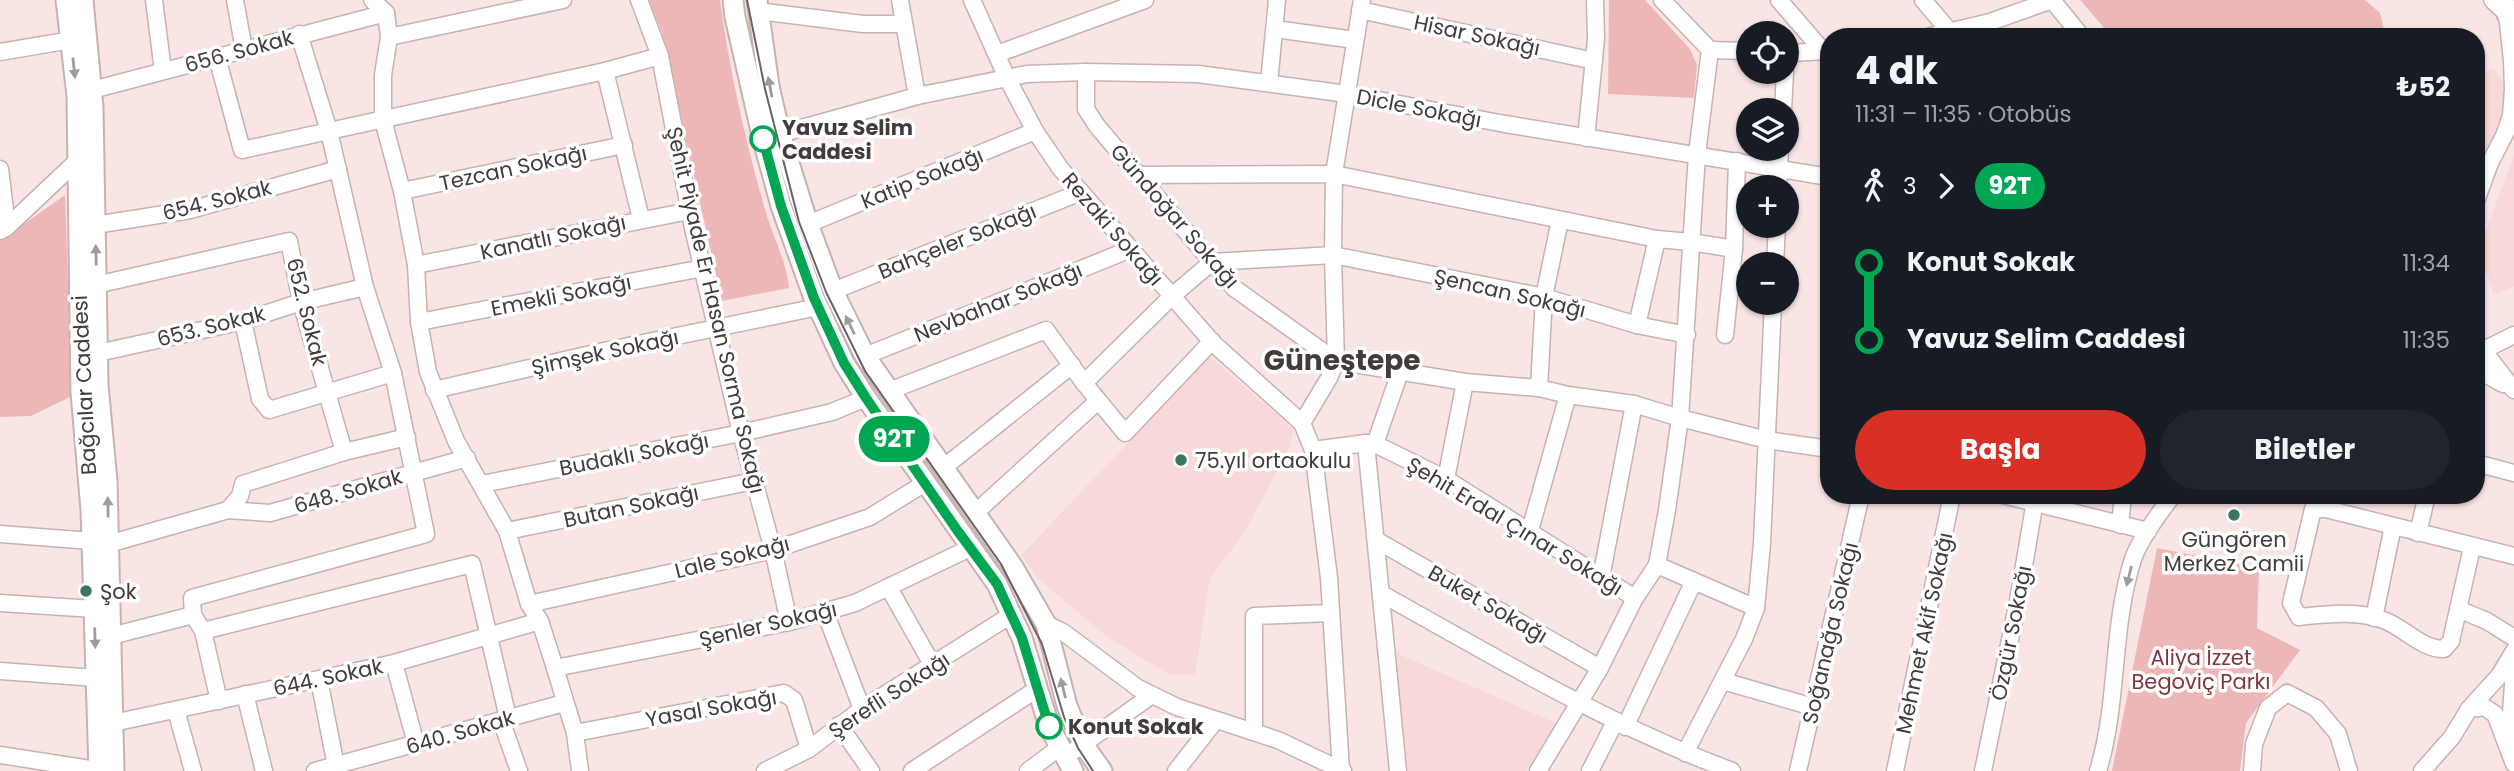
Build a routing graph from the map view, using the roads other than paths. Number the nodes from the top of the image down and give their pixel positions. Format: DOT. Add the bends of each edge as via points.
graph roads {
  1 [pos="66,0"];
  2 [pos="83,0"];
  3 [pos="154,0"];
  4 [pos="235,0"];
  5 [pos="372,0"];
  6 [pos="563,0"];
  7 [pos="639,0"];
  8 [pos="733,0"];
  9 [pos="900,0"];
  10 [pos="972,0"];
  11 [pos="1145,0"];
  12 [pos="1278,0"];
  13 [pos="1595,0"];
  14 [pos="1662,0"];
  15 [pos="1779,0"];
  16 [pos="1923,0"];
  17 [pos="2052,0"];
  18 [pos="2492,0"];
  19 [pos="540,3"];
  20 [pos="757,5"];
  21 [pos="1361,5"];
  22 [pos="386,13"];
  23 [pos="2508,13"];
  24 [pos="904,23"];
  25 [pos="1947,28"];
  26 [pos="1993,28"];
  27 [pos="2075,28"];
  28 [pos="1275,29"];
  29 [pos="299,34"];
  30 [pos="389,37"];
  31 [pos="71,40"];
  32 [pos="1356,40"];
  33 [pos="1820,44"];
  34 [pos="244,50"];
  35 [pos="1710,50"];
  36 [pos="1736,51"];
  37 [pos="1820,51"];
  38 [pos="0,52"];
  39 [pos="1799,52"];
  40 [pos="997,54"];
  41 [pos="660,56"];
  42 [pos="217,57"];
  43 [pos="1594,61"];
  44 [pos="163,71"];
  45 [pos="605,71"];
  46 [pos="1086,72"];
  47 [pos="1007,78"];
  48 [pos="1269,83"];
  49 [pos="92,90"];
  50 [pos="1347,94"];
  51 [pos="917,96"];
  52 [pos="2514,116"];
  53 [pos="383,120"];
  54 [pos="329,131"];
  55 [pos="1035,131"];
  56 [pos="2505,133"];
  57 [pos="780,134"];
  58 [pos="1586,138"];
  59 [pos="624,145"];
  60 [pos="1697,154"];
  61 [pos="78,160"];
  62 [pos="1779,161"];
  63 [pos="1737,162"];
  64 [pos="1779,168"];
  65 [pos="0,169"];
  66 [pos="338,169"];
  67 [pos="1138,174"];
  68 [pos="1334,174"];
  69 [pos="1779,175"];
  70 [pos="1820,175"];
  71 [pos="2485,177"];
  72 [pos="401,191"];
  73 [pos="1081,192"];
  74 [pos="689,211"];
  75 [pos="641,219"];
  76 [pos="1560,220"];
  77 [pos="808,224"];
  78 [pos="95,225"];
  79 [pos="4,229"];
  80 [pos="1657,239"];
  81 [pos="1691,242"];
  82 [pos="1131,249"];
  83 [pos="1734,249"];
  84 [pos="1333,255"];
  85 [pos="1212,262"];
  86 [pos="416,265"];
  87 [pos="702,268"];
  88 [pos="96,285"];
  89 [pos="365,287"];
  90 [pos="833,290"];
  91 [pos="1172,296"];
  92 [pos="1544,298"];
  93 [pos="301,302"];
  94 [pos="818,307"];
  95 [pos="1772,315"];
  96 [pos="243,321"];
  97 [pos="419,322"];
  98 [pos="1637,325"];
  99 [pos="717,329"];
  100 [pos="1687,335"];
  101 [pos="1725,335"];
  102 [pos="2514,335"];
  103 [pos="1212,341"];
  104 [pos="2485,344"];
  105 [pos="98,353"];
  106 [pos="2485,354"];
  107 [pos="865,356"];
  108 [pos="1336,361"];
  109 [pos="1072,365"];
  110 [pos="1400,372"];
  111 [pos="393,373"];
  112 [pos="2485,374"];
  113 [pos="1465,382"];
  114 [pos="1084,383"];
  115 [pos="1539,388"];
  116 [pos="434,390"];
  117 [pos="2514,390"];
  118 [pos="327,391"];
  119 [pos="889,391"];
  120 [pos="1568,395"];
  121 [pos="866,398"];
  122 [pos="1098,401"];
  123 [pos="1634,404"];
  124 [pos="1680,418"];
  125 [pos="1302,423"];
  126 [pos="741,433"];
  127 [pos="407,437"];
  128 [pos="1767,440"];
  129 [pos="1370,444"];
  130 [pos="1820,448"];
  131 [pos="1313,450"];
  132 [pos="344,452"];
  133 [pos="467,458"];
  134 [pos="2485,465"];
  135 [pos="943,468"];
  136 [pos="413,472"];
  137 [pos="2514,472"];
  138 [pos="1446,480"];
  139 [pos="754,481"];
  140 [pos="925,483"];
  141 [pos="482,484"];
  142 [pos="1859,504"];
  143 [pos="1950,504"];
  144 [pos="2034,504"];
  145 [pos="2049,504"];
  146 [pos="2122,504"];
  147 [pos="2167,504"];
  148 [pos="2309,504"];
  149 [pos="2425,504"];
  150 [pos="2313,509"];
  151 [pos="228,510"];
  152 [pos="975,513"];
  153 [pos="2120,525"];
  154 [pos="2393,526"];
  155 [pos="508,531"];
  156 [pos="2148,531"];
  157 [pos="2418,533"];
  158 [pos="0,534"];
  159 [pos="1529,534"];
  160 [pos="1376,540"];
  161 [pos="100,542"];
  162 [pos="2472,547"];
  163 [pos="970,548"];
  164 [pos="773,550"];
  165 [pos="2514,556"];
  166 [pos="1657,565"];
  167 [pos="1601,578"];
  168 [pos="1694,582"];
  169 [pos="889,588"];
  170 [pos="1381,594"];
  171 [pos="1635,598"];
  172 [pos="0,603"];
  173 [pos="529,604"];
  174 [pos="94,608"];
  175 [pos="1756,608"];
  176 [pos="2458,609"];
  177 [pos="825,612"];
  178 [pos="1331,613"];
  179 [pos="193,615"];
  180 [pos="1011,615"];
  181 [pos="2374,618"];
  182 [pos="540,621"];
  183 [pos="789,622"];
  184 [pos="1046,624"];
  185 [pos="202,631"];
  186 [pos="111,636"];
  187 [pos="490,636"];
  188 [pos="2514,638"];
  189 [pos="2514,651"];
  190 [pos="394,663"];
  191 [pos="933,666"];
  192 [pos="555,668"];
  193 [pos="1600,668"];
  194 [pos="2514,670"];
  195 [pos="0,671"];
  196 [pos="96,678"];
  197 [pos="319,680"];
  198 [pos="1723,681"];
  199 [pos="1037,689"];
  200 [pos="245,695"];
  201 [pos="1152,695"];
  202 [pos="219,701"];
  203 [pos="564,703"];
  204 [pos="1578,704"];
  205 [pos="1813,707"];
  206 [pos="862,709"];
  207 [pos="2469,709"];
  208 [pos="176,710"];
  209 [pos="505,719"];
  210 [pos="1216,720"];
  211 [pos="113,723"];
  212 [pos="1620,724"];
  213 [pos="839,725"];
  214 [pos="1254,732"];
  215 [pos="575,733"];
  216 [pos="416,744"];
  217 [pos="1083,744"];
  218 [pos="2512,748"];
  219 [pos="809,750"];
  220 [pos="1685,753"];
  221 [pos="0,755"];
  222 [pos="1066,758"];
  223 [pos="2514,764"];
  224 [pos="1322,767"];
  225 [pos="337,769"];
  226 [pos="100,771"];
  227 [pos="114,771"];
  228 [pos="193,771"];
  229 [pos="264,771"];
  230 [pos="315,771"];
  231 [pos="519,771"];
  232 [pos="579,771"];
  233 [pos="765,771"];
  234 [pos="871,771"];
  235 [pos="912,771"];
  236 [pos="1028,771"];
  237 [pos="1101,771"];
  238 [pos="1176,771"];
  239 [pos="1342,771"];
  240 [pos="1398,771"];
  241 [pos="1538,771"];
  242 [pos="1590,771"];
  243 [pos="1732,771"];
  244 [pos="1798,771"];
  245 [pos="1895,771"];
  246 [pos="1983,771"];
  247 [pos="2098,771"];
  248 [pos="2252,771"];
  249 [pos="2349,771"];
  250 [pos="2422,771"];
  1 -- 31 [label="main road, Bağcılar Caddesi"];
  2 -- 49 [label="main road, Bağcılar Caddesi"];
  3 -- 44 [label="street"];
  4 -- 34 [label="street"];
  5 -- 22 [label="street"];
  6 -- 19 [label="street"];
  7 -- 41 [label="street, Şehit Piyade Er Hasan Sorma Sokağı"];
  8 -- 94 [label="main road" via="781,206"];
  9 -- 24 [label="street"];
  10 -- 40 [label="street, Rezaki Sokağı"];
  11 -- 40 [label="street"];
  12 -- 28 [label="street"];
  13 -- 43 [label="street"];
  14 -- 35 [label="street"];
  15 -- 33 [label="street"];
  16 -- 25 [label="street"];
  17 -- 26 [label="street"];
  17 -- 27 [label="street"];
  18 -- 23 [label="street"];
  19 -- 30 [label="street"];
  20 -- 24 [label="street" via="863,23"];
  57 -- 20 [label="main road, one-way"];
  21 -- 32 [label="street"];
  21 -- 43 [label="street, Hisar Sokağı"];
  22 -- 29 [label="street, 656. Sokak"];
  22 -- 30 [label="street"];
  23 -- 56 [label="street" via="2514,89"];
  24 -- 51 [label="street"];
  28 -- 32 [label="street"];
  28 -- 48 [label="street"];
  29 -- 34 [label="street, 656. Sokak"];
  29 -- 54 [label="street"];
  30 -- 53 [label="street"];
  31 -- 38 [label="street"];
  31 -- 61 [label="main road, Bağcılar Caddesi, one-way"];
  32 -- 50 [label="street"];
  34 -- 42 [label="street, 656. Sokak"];
  35 -- 36 [label="street"];
  35 -- 60 [label="street"];
  37 -- 39 [label="street"];
  40 -- 47 [label="street, Rezaki Sokağı"];
  41 -- 45 [label="street"];
  41 -- 74 [label="street, Şehit Piyade Er Hasan Sorma Sokağı"];
  42 -- 44 [label="street, 656. Sokak"];
  42 -- 54 [label="street" via="242,150"];
  43 -- 58 [label="street"];
  44 -- 49 [label="street, 656. Sokak"];
  45 -- 53 [label="street"];
  45 -- 59 [label="street"];
  46 -- 47 [label="street, Dicle Sokağı"];
  46 -- 48 [label="street, Dicle Sokağı" via="1198,74"];
  46 -- 67 [label="street, Gündoğar Sokağı" via="1086,109"];
  47 -- 51 [label="street, Dicle Sokağı"];
  47 -- 55 [label="street, Rezaki Sokağı"];
  48 -- 50 [label="street, Dicle Sokağı"];
  49 -- 78 [label="main road, Bağcılar Caddesi"];
  50 -- 58 [label="street, Dicle Sokağı"];
  50 -- 68 [label="street"];
  51 -- 57 [label="street, Dicle Sokağı"];
  52 -- 56 [label="street"];
  53 -- 54 [label="street"];
  53 -- 72 [label="street"];
  54 -- 66 [label="street"];
  55 -- 73 [label="street, Rezaki Sokağı"];
  55 -- 77 [label="street, Katip Sokağı"];
  56 -- 71 [label="street"];
  57 -- 77 [label="main road"];
  58 -- 60 [label="street, Dicle Sokağı"];
  59 -- 72 [label="street, Tezcan Sokağı"];
  59 -- 75 [label="street"];
  60 -- 63 [label="street, Dicle Sokağı"];
  60 -- 81 [label="street"];
  61 -- 79 [label="street"];
  61 -- 161 [label="main road, Bağcılar Caddesi" via="81,392"];
  62 -- 64 [label="street"];
  63 -- 64 [label="street, Dicle Sokağı"];
  63 -- 83 [label="street"];
  64 -- 69 [label="street"];
  64 -- 70 [label="street, Dicle Sokağı"];
  65 -- 79 [label="street"];
  66 -- 78 [label="street, 654. Sokak" via="190,210"];
  66 -- 89 [label="street"];
  67 -- 68 [label="street"];
  67 -- 85 [label="street, Gündoğar Sokağı"];
  68 -- 76 [label="street"];
  68 -- 84 [label="street"];
  72 -- 86 [label="street"];
  73 -- 82 [label="street, Rezaki Sokağı"];
  73 -- 90 [label="street, Bahçeler Sokağı"];
  74 -- 75 [label="street, Kanatlı Sokağı"];
  74 -- 87 [label="street, Şehit Piyade Er Hasan Sorma Sokağı"];
  75 -- 86 [label="street, Kanatlı Sokağı"];
  76 -- 80 [label="street"];
  76 -- 92 [label="street"];
  77 -- 90 [label="main road"];
  88 -- 78 [label="main road, Bağcılar Caddesi, one-way"];
  80 -- 81 [label="street"];
  80 -- 98 [label="street"];
  81 -- 83 [label="street"];
  81 -- 100 [label="street"];
  82 -- 91 [label="street, Rezaki Sokağı"];
  82 -- 107 [label="street, Nevbahar Sokağı"];
  83 -- 101 [label="street"];
  84 -- 85 [label="street, Şencan Sokağı"];
  84 -- 92 [label="street, Şencan Sokağı"];
  84 -- 108 [label="street"];
  85 -- 91 [label="street"];
  85 -- 108 [label="street, Gündoğar Sokağı" via="1234,288"];
  86 -- 97 [label="street"];
  87 -- 97 [label="street, Emekli Sokağı"];
  87 -- 99 [label="street, Şehit Piyade Er Hasan Sorma Sokağı"];
  88 -- 93 [label="street, 652. Sokak" via="289,241"];
  88 -- 105 [label="main road, Bağcılar Caddesi"];
  89 -- 93 [label="street, 653. Sokak"];
  89 -- 111 [label="street"];
  107 -- 90 [label="main road, one-way"];
  91 -- 103 [label="street, Rezaki Sokağı"];
  91 -- 114 [label="street"];
  92 -- 98 [label="street, Şencan Sokağı"];
  92 -- 115 [label="street"];
  93 -- 96 [label="street, 653. Sokak"];
  93 -- 118 [label="street, 652. Sokak"];
  94 -- 99 [label="street, Şimşek Sokağı"];
  94 -- 121 [label="main road"];
  95 -- 128 [label="street"];
  96 -- 105 [label="street, 653. Sokak"];
  96 -- 118 [label="street" via="260,399 269,410"];
  97 -- 116 [label="street"];
  98 -- 100 [label="street, Şencan Sokağı"];
  99 -- 116 [label="street, Şimşek Sokağı"];
  99 -- 126 [label="street, Şehit Piyade Er Hasan Sorma Sokağı"];
  100 -- 124 [label="street"];
  102 -- 104 [label="street"];
  103 -- 122 [label="street" via="1125,433"];
  103 -- 125 [label="street, Rezaki Sokağı"];
  161 -- 105 [label="main road, Bağcılar Caddesi, one-way" via="107,481"];
  106 -- 117 [label="street"];
  107 -- 119 [label="main road"];
  108 -- 110 [label="street"];
  108 -- 125 [label="street"];
  109 -- 114 [label="street"];
  109 -- 119 [label="street" via="1045,330"];
  109 -- 135 [label="street"];
  110 -- 113 [label="street"];
  110 -- 129 [label="street"];
  111 -- 118 [label="street"];
  111 -- 127 [label="street"];
  112 -- 117 [label="street"];
  113 -- 115 [label="street"];
  113 -- 138 [label="street"];
  114 -- 122 [label="street"];
  115 -- 120 [label="street"];
  116 -- 133 [label="street"];
  118 -- 132 [label="street, 652. Sokak"];
  119 -- 135 [label="main road"];
  120 -- 123 [label="street"];
  120 -- 159 [label="street"];
  121 -- 126 [label="street, Budaklı Sokağı" via="832,412"];
  121 -- 140 [label="main road"];
  122 -- 152 [label="street"];
  123 -- 124 [label="street"];
  123 -- 167 [label="street"];
  124 -- 128 [label="street"];
  124 -- 166 [label="street"];
  125 -- 131 [label="street, Rezaki Sokağı"];
  126 -- 139 [label="street, Şehit Piyade Er Hasan Sorma Sokağı"];
  126 -- 141 [label="street, Budaklı Sokağı"];
  127 -- 132 [label="street"];
  127 -- 136 [label="street"];
  128 -- 130 [label="street"];
  128 -- 175 [label="street"];
  129 -- 131 [label="street"];
  129 -- 138 [label="street, Şehit Erdal Çınar Sokağı"];
  129 -- 160 [label="street"];
  131 -- 178 [label="street, Rezaki Sokağı"];
  132 -- 151 [label="street" via="243,484"];
  133 -- 136 [label="street, 648. Sokak"];
  133 -- 141 [label="street"];
  134 -- 137 [label="street"];
  135 -- 152 [label="main road"];
  136 -- 151 [label="street, 648. Sokak" via="270,513"];
  136 -- 179 [label="street" via="426,534 192,598"];
  138 -- 159 [label="street, Şehit Erdal Çınar Sokağı"];
  139 -- 155 [label="street, Butan Sokağı"];
  139 -- 164 [label="street, Şehit Piyade Er Hasan Sorma Sokağı"];
  140 -- 163 [label="main road"];
  140 -- 164 [label="street, Lale Sokağı" via="870,517"];
  141 -- 155 [label="street"];
  142 -- 205 [label="street, Soğanağa Sokağı"];
  143 -- 245 [label="street, Mehmet Akif Sokağı"];
  144 -- 246 [label="street, Özgür Sokağı"];
  145 -- 153 [label="street"];
  146 -- 153 [label="street"];
  147 -- 156 [label="street"];
  148 -- 150 [label="street"];
  149 -- 157 [label="street"];
  150 -- 154 [label="street"];
  150 -- 181 [label="street" via="2291,603 2299,617 2345,613"];
  151 -- 161 [label="street, 648. Sokak"];
  152 -- 184 [label="main road"];
  153 -- 156 [label="street"];
  154 -- 157 [label="street"];
  154 -- 181 [label="street"];
  155 -- 173 [label="street"];
  156 -- 247 [label="street, one-way" via="2134,556 2122,604 2113,698"];
  157 -- 162 [label="street"];
  158 -- 161 [label="street"];
  159 -- 167 [label="street, Şehit Erdal Çınar Sokağı"];
  160 -- 170 [label="street"];
  160 -- 193 [label="street, Buket Sokağı"];
  161 -- 174 [label="main road, Bağcılar Caddesi"];
  161 -- 186 [label="main road, Bağcılar Caddesi"];
  162 -- 165 [label="street"];
  162 -- 176 [label="street"];
  163 -- 169 [label="street, Şenler Sokağı"];
  163 -- 180 [label="main road" via="997,584"];
  164 -- 173 [label="street, Lale Sokağı"];
  164 -- 183 [label="street, Şehit Piyade Er Hasan Sorma Sokağı"];
  166 -- 168 [label="street"];
  166 -- 171 [label="street"];
  167 -- 171 [label="street, Şehit Erdal Çınar Sokağı"];
  168 -- 175 [label="street"];
  168 -- 212 [label="street"];
  169 -- 177 [label="street, Şenler Sokağı"];
  169 -- 191 [label="street"];
  170 -- 204 [label="street"];
  170 -- 240 [label="street"];
  171 -- 193 [label="street"];
  172 -- 174 [label="street"];
  173 -- 182 [label="street"];
  174 -- 196 [label="main road, Bağcılar Caddesi, one-way"];
  175 -- 198 [label="street"];
  176 -- 181 [label="street" via="2451,641 2444,649 2433,649"];
  176 -- 188 [label="street"];
  177 -- 183 [label="street, Şenler Sokağı"];
  177 -- 206 [label="street"];
  178 -- 214 [label="street" via="1254,616"];
  178 -- 239 [label="street, Rezaki Sokağı"];
  179 -- 185 [label="street"];
  179 -- 186 [label="street"];
  180 -- 191 [label="street, Şerefli Sokağı"];
  180 -- 199 [label="main road"];
  182 -- 187 [label="street, 644. Sokak"];
  182 -- 192 [label="street"];
  183 -- 192 [label="street, Şenler Sokağı"];
  184 -- 201 [label="street"];
  217 -- 184 [label="main road, one-way" via="1067,706"];
  185 -- 187 [label="street" via="472,564"];
  185 -- 202 [label="street"];
  186 -- 211 [label="main road, Bağcılar Caddesi"];
  187 -- 190 [label="street, 644. Sokak"];
  187 -- 209 [label="street"];
  189 -- 207 [label="street"];
  190 -- 197 [label="street, 644. Sokak"];
  190 -- 216 [label="street"];
  191 -- 206 [label="street, Şerefli Sokağı"];
  192 -- 203 [label="street"];
  193 -- 204 [label="street"];
  194 -- 218 [label="street"];
  195 -- 196 [label="street"];
  196 -- 226 [label="main road, Bağcılar Caddesi"];
  197 -- 200 [label="street, 644. Sokak"];
  197 -- 225 [label="street"];
  198 -- 205 [label="street"];
  198 -- 220 [label="street"];
  199 -- 222 [label="main road"];
  199 -- 235 [label="street"];
  200 -- 202 [label="street, 644. Sokak"];
  200 -- 229 [label="street"];
  201 -- 210 [label="street"];
  201 -- 217 [label="street"];
  202 -- 208 [label="street, 644. Sokak"];
  203 -- 209 [label="street, 640. Sokak"];
  203 -- 215 [label="street"];
  204 -- 212 [label="street"];
  204 -- 241 [label="street"];
  205 -- 244 [label="street, Soğanağa Sokağı"];
  206 -- 213 [label="street, Şerefli Sokağı"];
  207 -- 218 [label="street" via="2484,707 2495,714"];
  207 -- 250 [label="street"];
  208 -- 211 [label="street, 644. Sokak"];
  208 -- 228 [label="street"];
  209 -- 216 [label="street, 640. Sokak"];
  209 -- 231 [label="street"];
  210 -- 214 [label="street"];
  210 -- 238 [label="street"];
  211 -- 227 [label="main road, Bağcılar Caddesi"];
  212 -- 220 [label="street"];
  212 -- 242 [label="street"];
  213 -- 219 [label="street, Şerefli Sokağı"];
  213 -- 234 [label="street"];
  214 -- 224 [label="street" via="1278,740"];
  215 -- 219 [label="street, Yasal Sokağı" via="784,693 794,700"];
  215 -- 232 [label="street"];
  216 -- 225 [label="street, 640. Sokak"];
  217 -- 222 [label="street"];
  217 -- 237 [label="main road"];
  218 -- 223 [label="street"];
  219 -- 233 [label="street, Şerefli Sokağı"];
  220 -- 243 [label="street"];
  221 -- 226 [label="street"];
  222 -- 236 [label="street"];
  224 -- 239 [label="street"];
  225 -- 230 [label="street, 640. Sokak"];
  248 -- 249 [label="street" via="2254,744 2268,708 2287,693 2316,708 2338,734"];
}
